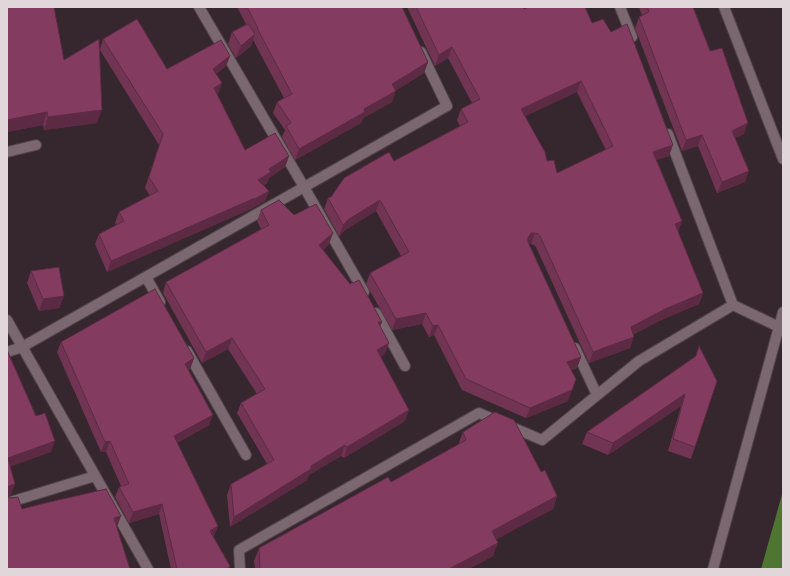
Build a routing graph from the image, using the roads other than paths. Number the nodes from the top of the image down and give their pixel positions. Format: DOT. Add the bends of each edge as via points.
graph roads {
  1 [pos="199,7"];
  2 [pos="620,7"];
  3 [pos="724,7"];
  4 [pos="416,42"];
  5 [pos="634,44"];
  6 [pos="666,126"];
  7 [pos="36,145"];
  8 [pos="7,152"];
  9 [pos="783,159"];
  10 [pos="304,187"];
  11 [pos="146,277"];
  12 [pos="733,306"];
  13 [pos="165,312"];
  14 [pos="783,312"];
  15 [pos="7,320"];
  16 [pos="779,327"];
  17 [pos="571,340"];
  18 [pos="184,346"];
  19 [pos="22,347"];
  20 [pos="7,352"];
  21 [pos="405,366"];
  22 [pos="597,395"];
  23 [pos="246,455"];
  24 [pos="95,476"];
  25 [pos="7,503"];
  26 [pos="148,569"];
  27 [pos="240,569"];
  28 [pos="713,569"];
  1 -- 10 [label="street"];
  2 -- 5 [label="street"];
  3 -- 9 [label="street"];
  4 -- 10 [label="street" via="446,106"];
  6 -- 12 [label="street"];
  7 -- 8 [label="street"];
  10 -- 11 [label="street"];
  10 -- 21 [label="street"];
  11 -- 13 [label="street"];
  11 -- 19 [label="street"];
  12 -- 16 [label="street"];
  12 -- 22 [label="street" via="639,361"];
  14 -- 16 [label="street"];
  15 -- 19 [label="street"];
  16 -- 28 [label="street"];
  17 -- 22 [label="street"];
  18 -- 23 [label="street"];
  19 -- 20 [label="street"];
  19 -- 24 [label="street"];
  22 -- 27 [label="street" via="542,440 479,413 239,550"];
  24 -- 25 [label="street"];
  24 -- 26 [label="street"];
}
